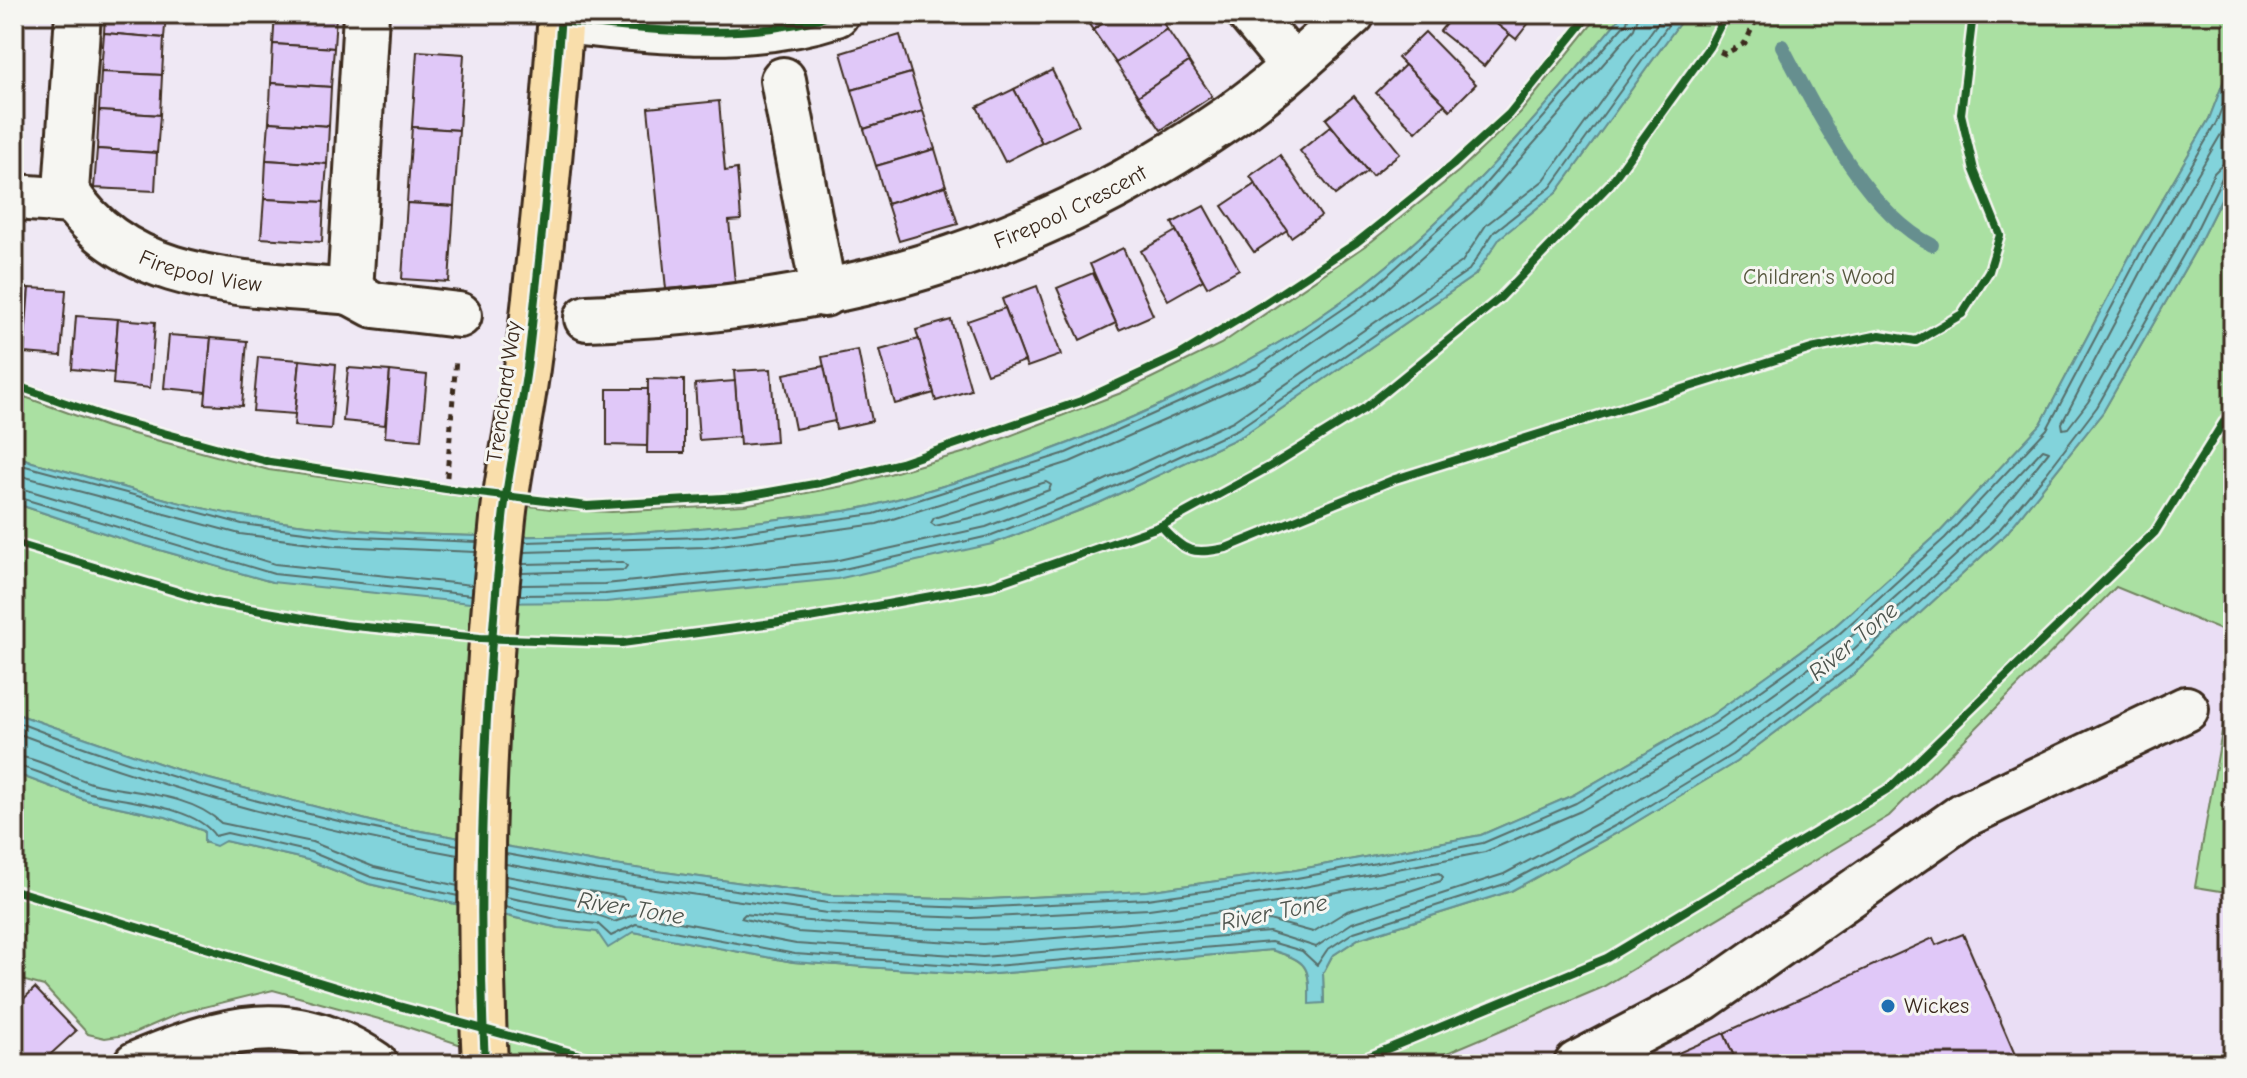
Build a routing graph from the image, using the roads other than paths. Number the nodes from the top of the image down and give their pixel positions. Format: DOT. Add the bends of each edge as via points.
graph roads {
  1 [pos="78,14"];
  2 [pos="366,14"];
  3 [pos="836,14"];
  4 [pos="1250,14"];
  5 [pos="1352,14"];
  6 [pos="560,17"];
  7 [pos="1293,66"];
  8 [pos="783,80"];
  9 [pos="14,197"];
  10 [pos="72,201"];
  11 [pos="350,292"];
  12 [pos="824,294"];
  13 [pos="459,315"];
  14 [pos="587,318"];
  15 [pos="2186,709"];
  16 [pos="220,1049"];
  17 [pos="136,1064"];
  18 [pos="375,1064"];
  19 [pos="485,1064"];
  20 [pos="1577,1064"];
  1 -- 10 [label="street" via="66,191"];
  2 -- 11 [label="street"];
  3 -- 6 [label="street" via="762,31 646,29"];
  4 -- 7 [label="street"];
  5 -- 7 [label="street, Firepool Crescent"];
  6 -- 19 [label="main road, Trenchard Way" via="552,149 529,355 503,516 487,722 481,864"];
  7 -- 12 [label="street, Firepool Crescent" via="1171,156 1079,207 997,244"];
  8 -- 12 [label="street"];
  9 -- 10 [label="street"];
  10 -- 11 [label="street, Firepool View" via="121,247 170,270"];
  11 -- 13 [label="street, Firepool View" via="374,305"];
  12 -- 14 [label="street, Firepool Crescent" via="665,315"];
  15 -- 20 [label="street" via="1964,815 1703,998"];
  16 -- 17 [label="street"];
  16 -- 18 [label="street" via="260,1026 347,1044"];
}
